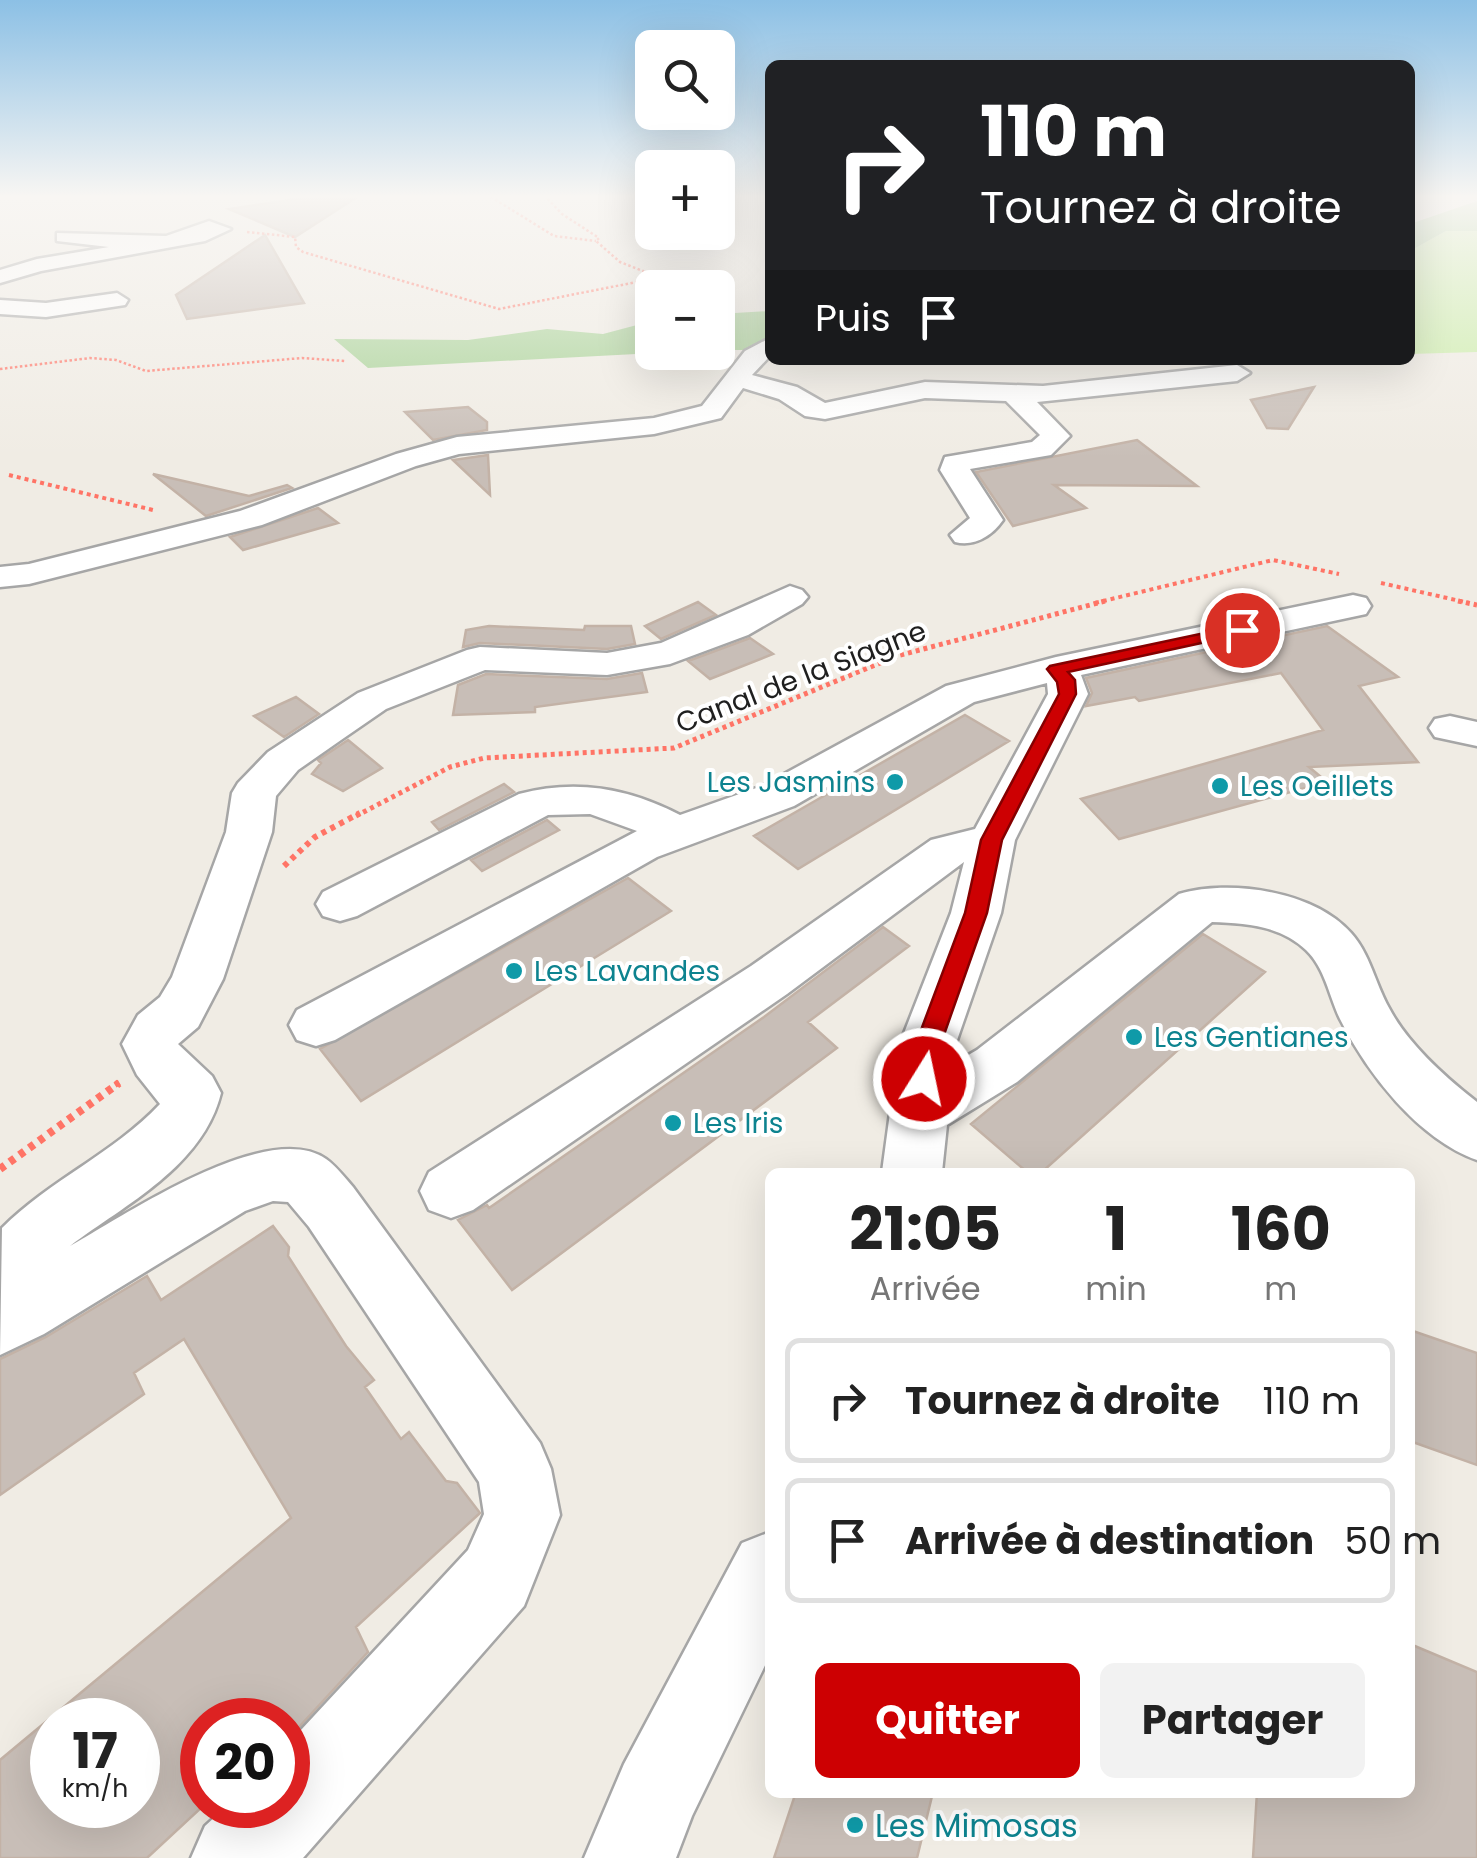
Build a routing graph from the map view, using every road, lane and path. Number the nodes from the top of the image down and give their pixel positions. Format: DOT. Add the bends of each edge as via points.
graph roads {
  1 [pos="412,284"];
  2 [pos="627,284"];
  3 [pos="117,300"];
  4 [pos="0,306"];
  5 [pos="765,348"];
  6 [pos="344,360"];
  7 [pos="0,368"];
  8 [pos="1237,373"];
  9 [pos="735,378"];
  10 [pos="1015,395"];
  11 [pos="8,475"];
  12 [pos="966,536"];
  13 [pos="175,538"];
  14 [pos="0,577"];
  15 [pos="1355,587"];
  16 [pos="790,597"];
  17 [pos="1477,605"];
  18 [pos="1056,669"];
  19 [pos="675,832"];
  20 [pos="992,840"];
  21 [pos="282,868"];
  22 [pos="340,904"];
  23 [pos="316,1026"];
  24 [pos="154,1058"];
  25 [pos="920,1112"];
  26 [pos="1477,1135"];
  27 [pos="913,1168"];
  28 [pos="0,1169"];
  29 [pos="451,1191"];
  30 [pos="10,1316"];
  31 [pos="765,1581"];
  32 [pos="238,1858"];
  33 [pos="630,1858"];
  1 -- 2 [label="path" via="499,309"];
  3 -- 4 [label="street" via="46,310"];
  5 -- 9 [label="street"];
  6 -- 7 [label="path" via="146,371 114,360"];
  8 -- 10 [label="street"];
  9 -- 10 [label="street" via="825,411 925,390"];
  9 -- 13 [label="street" via="711,412 654,426 456,446"];
  10 -- 12 [label="street" via="1056,436 1041,450 955,463 987,520"];
  11 -- 13 [label="path" via="184,514"];
  13 -- 14 [label="street"];
  15 -- 17 [label="path, Canal de la Siagne"];
  15 -- 18 [label="street"];
  15 -- 21 [label="path, Canal de la Siagne" via="1273,560 898,656 674,748 484,758 450,767 315,838"];
  16 -- 24 [label="street" via="670,653 607,664 480,658 372,701 283,761 254,793 249,832 197,979 179,1012 157,1030 150,1044"];
  18 -- 19 [label="street" via="960,694 778,796"];
  18 -- 20 [label="street" via="1068,694"];
  19 -- 22 [label="street" via="598,800 553,799"];
  19 -- 23 [label="street"];
  20 -- 25 [label="street" via="976,913 927,1046"];
  20 -- 29 [label="street" via="947,851 769,980"];
  24 -- 28 [label="path"];
  24 -- 30 [label="street" via="192,1092 186,1116 158,1148 46,1226 26,1250"];
  25 -- 26 [label="street" via="997,1066 1196,906 1230,902 1303,924 1332,944 1372,1028 1421,1088"];
  25 -- 27 [label="street"];
  30 -- 32 [label="street" via="223,1192 273,1174 304,1178 331,1206 514,1469 522,1515 496,1578"];
  31 -- 33 [label="street" via="655,1795"];
}
